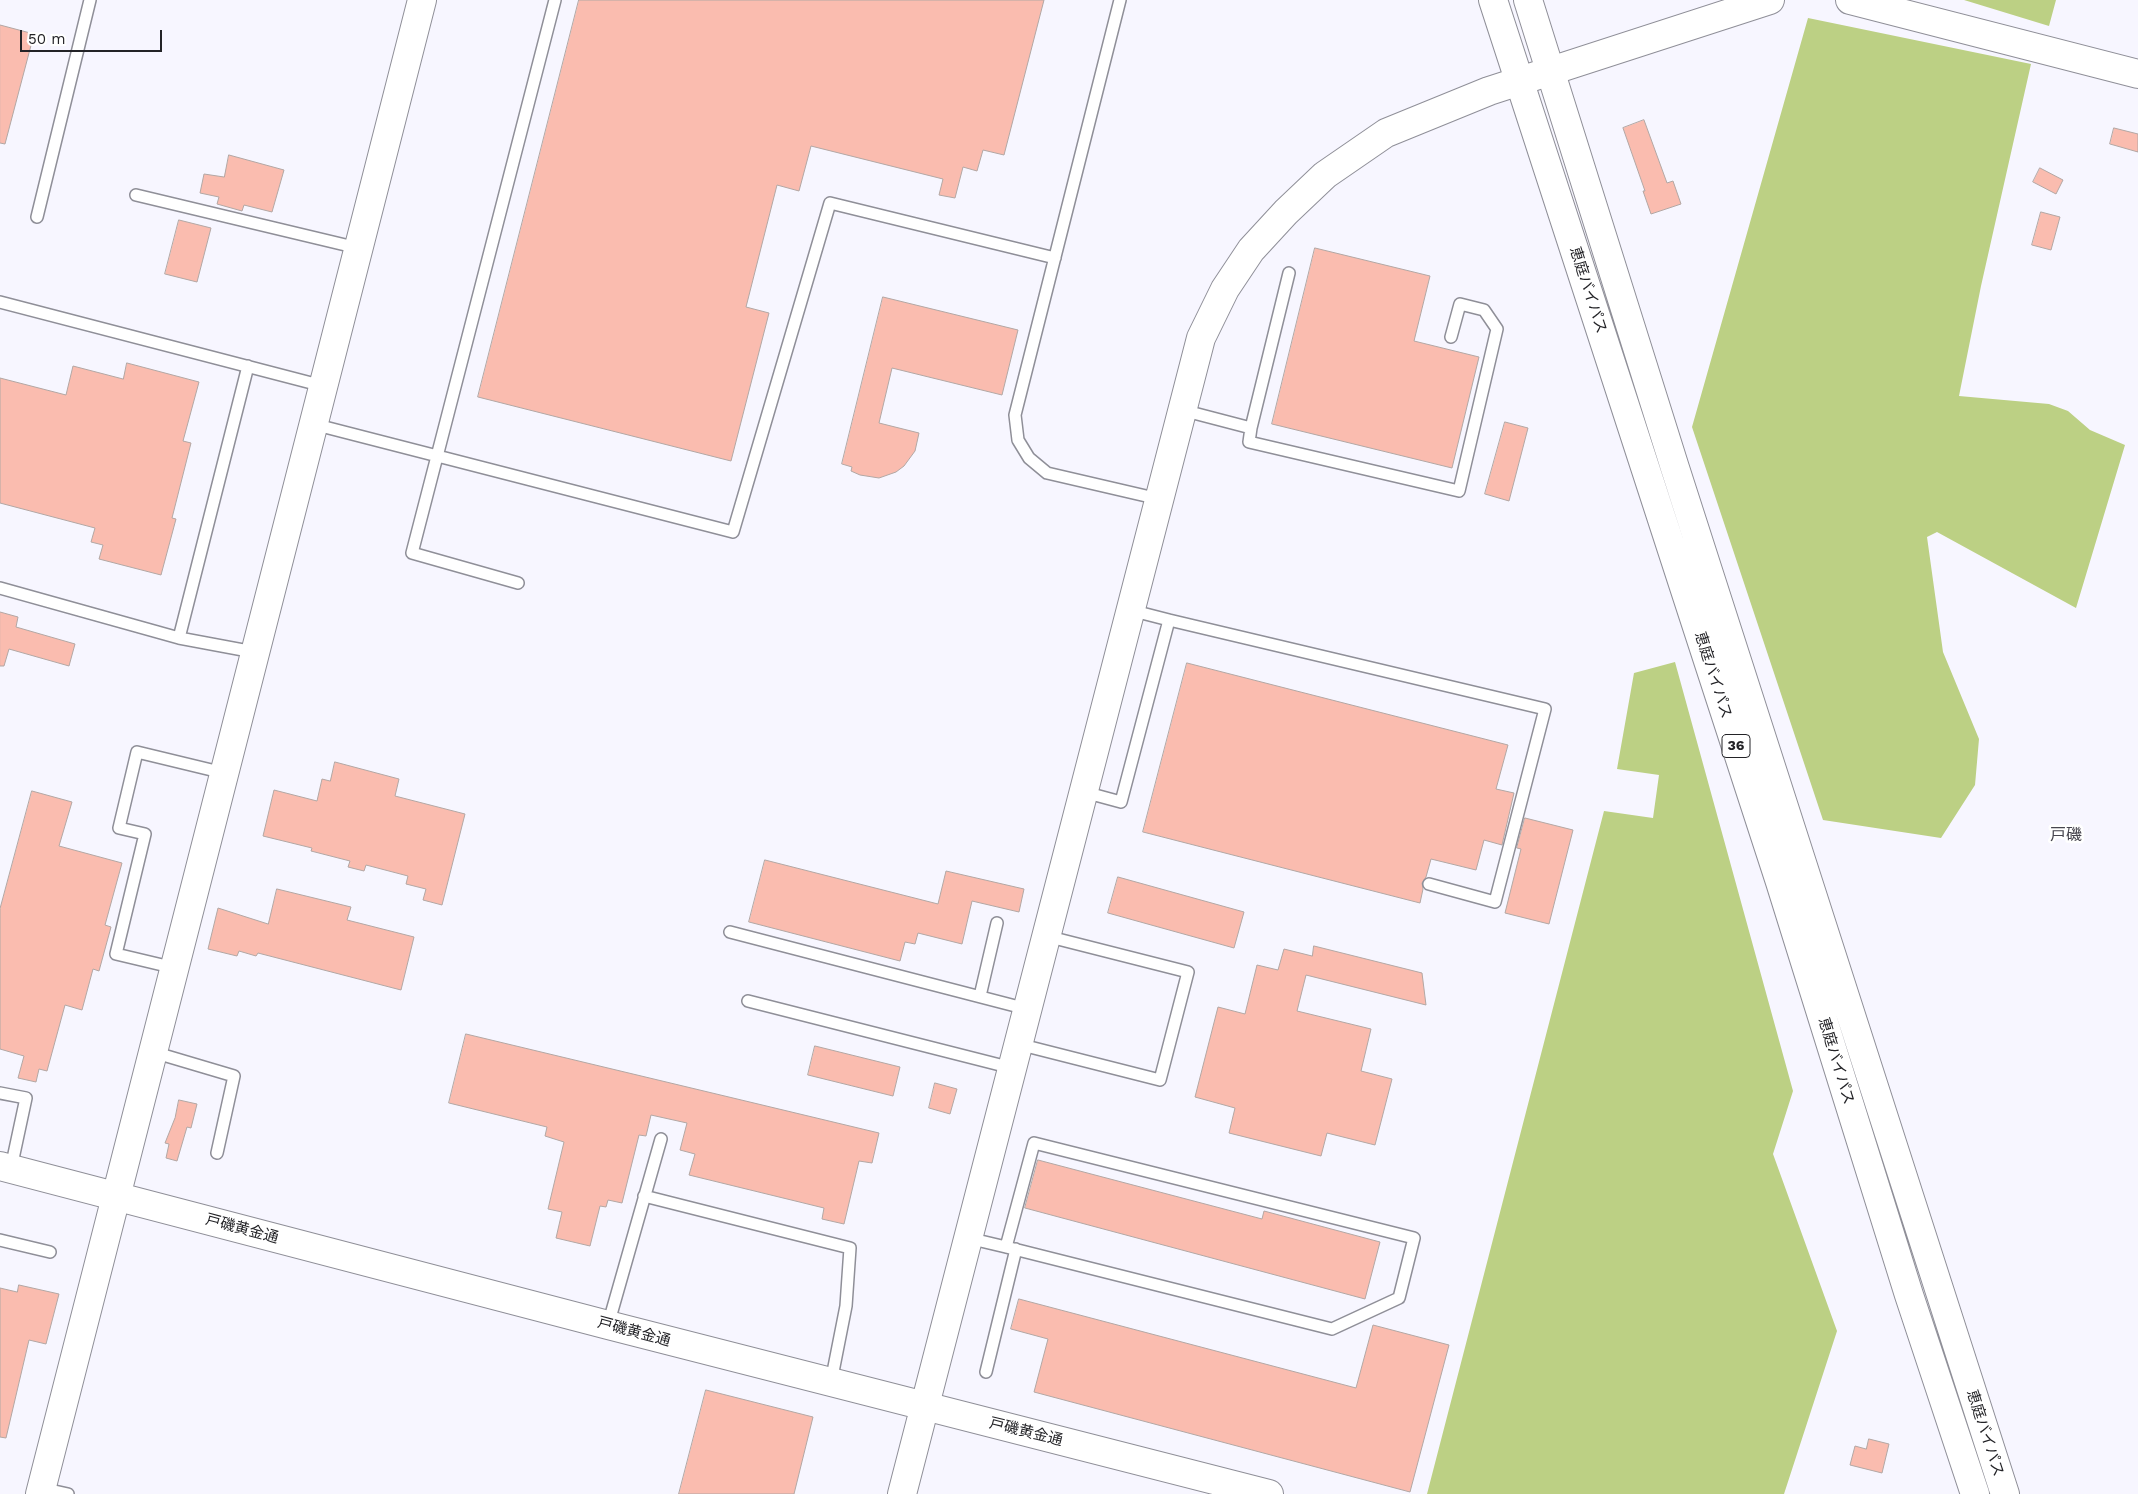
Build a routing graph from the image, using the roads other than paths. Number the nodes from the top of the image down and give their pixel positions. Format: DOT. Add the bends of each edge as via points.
graph roads {
  1 [pos="90,0"];
  2 [pos="422,0"];
  3 [pos="555,0"];
  4 [pos="1120,0"];
  5 [pos="1493,0"];
  6 [pos="1528,0"];
  7 [pos="1770,0"];
  8 [pos="1850,0"];
  9 [pos="1551,71"];
  10 [pos="2138,74"];
  11 [pos="1519,80"];
  12 [pos="136,195"];
  13 [pos="37,217"];
  14 [pos="358,248"];
  15 [pos="1055,258"];
  16 [pos="1289,274"];
  17 [pos="0,302"];
  18 [pos="1452,337"];
  19 [pos="248,366"];
  20 [pos="323,386"];
  21 [pos="1182,410"];
  22 [pos="313,424"];
  23 [pos="1251,428"];
  24 [pos="436,456"];
  25 [pos="1159,499"];
  26 [pos="518,583"];
  27 [pos="0,588"];
  28 [pos="1130,610"];
  29 [pos="1169,620"];
  30 [pos="178,638"];
  31 [pos="254,652"];
  32 [pos="224,773"];
  33 [pos="1084,792"];
  34 [pos="1428,884"];
  35 [pos="998,923"];
  36 [pos="730,932"];
  37 [pos="1046,936"];
  38 [pos="174,968"];
  39 [pos="980,996"];
  40 [pos="748,1000"];
  41 [pos="1028,1009"];
  42 [pos="153,1052"];
  43 [pos="1015,1056"];
  44 [pos="0,1093"];
  45 [pos="661,1139"];
  46 [pos="217,1153"];
  47 [pos="5,1167"];
  48 [pos="117,1195"];
  49 [pos="644,1196"];
  50 [pos="968,1238"];
  51 [pos="0,1240"];
  52 [pos="1011,1248"];
  53 [pos="50,1252"];
  54 [pos="608,1325"];
  55 [pos="986,1372"];
  56 [pos="831,1383"];
  57 [pos="925,1406"];
  58 [pos="41,1491"];
  59 [pos="68,1494"];
  60 [pos="902,1494"];
  61 [pos="1269,1494"];
  62 [pos="1975,1494"];
  63 [pos="2005,1494"];
  1 -- 13 [label="lane"];
  2 -- 14 [label="main road"];
  3 -- 24 [label="lane"];
  4 -- 15 [label="lane"];
  5 -- 11 [label="main road, 恵庭バイパス / 36"];
  6 -- 9 [label="main road, 恵庭バイパス / 36"];
  7 -- 9 [label="main road"];
  8 -- 10 [label="main road"];
  9 -- 11 [label="main road"];
  9 -- 63 [label="main road, 恵庭バイパス / 36"];
  11 -- 21 [label="main road" via="1386,133 1325,175 1286,212 1250,250 1225,289 1201,338"];
  11 -- 62 [label="main road, 恵庭バイパス / 36"];
  12 -- 14 [label="lane"];
  14 -- 20 [label="main road"];
  15 -- 24 [label="lane" via="830,203 733,532"];
  15 -- 25 [label="lane" via="1016,415 1018,440 1029,458 1048,473"];
  16 -- 23 [label="lane"];
  17 -- 19 [label="lane"];
  18 -- 23 [label="lane" via="1460,304 1484,310 1497,330 1459,491 1249,442"];
  19 -- 20 [label="lane"];
  19 -- 30 [label="lane"];
  20 -- 22 [label="main road"];
  21 -- 23 [label="lane"];
  21 -- 25 [label="main road"];
  22 -- 24 [label="lane"];
  22 -- 31 [label="main road"];
  24 -- 26 [label="lane" via="412,553"];
  25 -- 28 [label="main road"];
  27 -- 30 [label="lane"];
  28 -- 29 [label="lane"];
  28 -- 33 [label="main road"];
  29 -- 33 [label="lane" via="1120,802"];
  29 -- 34 [label="lane" via="1545,709 1495,902"];
  30 -- 31 [label="lane"];
  31 -- 32 [label="main road"];
  32 -- 38 [label="main road"];
  32 -- 38 [label="lane" via="137,752 119,828 144,834 116,954"];
  33 -- 37 [label="main road"];
  35 -- 39 [label="lane"];
  36 -- 39 [label="lane"];
  37 -- 41 [label="main road"];
  37 -- 43 [label="lane" via="1188,972 1160,1080"];
  38 -- 42 [label="main road"];
  39 -- 41 [label="lane"];
  40 -- 43 [label="lane"];
  41 -- 43 [label="main road"];
  42 -- 46 [label="lane" via="234,1076"];
  42 -- 48 [label="main road"];
  43 -- 50 [label="main road"];
  44 -- 47 [label="lane" via="26,1098"];
  45 -- 49 [label="lane"];
  47 -- 48 [label="main road, 戸磯黄金通"];
  48 -- 54 [label="main road, 戸磯黄金通"];
  48 -- 58 [label="main road"];
  49 -- 54 [label="lane"];
  49 -- 56 [label="lane" via="850,1248 846,1306"];
  50 -- 52 [label="lane"];
  50 -- 57 [label="main road"];
  51 -- 53 [label="lane"];
  52 -- 52 [label="lane" via="1034,1143 1414,1238 1399,1298 1332,1330"];
  52 -- 55 [label="lane"];
  54 -- 56 [label="main road, 戸磯黄金通"];
  56 -- 57 [label="main road, 戸磯黄金通"];
  57 -- 60 [label="main road"];
  57 -- 61 [label="main road, 戸磯黄金通"];
  58 -- 59 [label="lane"];
}
